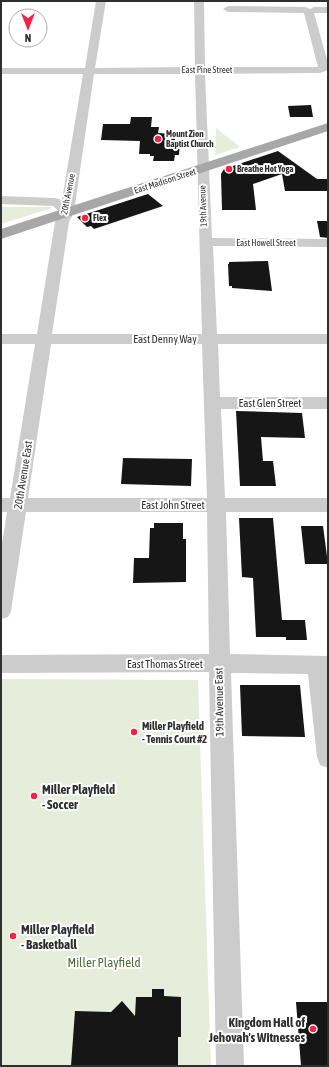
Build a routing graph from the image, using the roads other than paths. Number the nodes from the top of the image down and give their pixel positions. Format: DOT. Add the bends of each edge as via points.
graph roads {
  1 [pos="101,1"];
  2 [pos="199,1"];
  3 [pos="309,8"];
  4 [pos="228,10"];
  5 [pos="328,10"];
  6 [pos="200,70"];
  7 [pos="1,71"];
  8 [pos="90,71"];
  9 [pos="325,72"];
  10 [pos="328,128"];
  11 [pos="202,169"];
  12 [pos="1,200"];
  13 [pos="64,204"];
  14 [pos="1,234"];
  15 [pos="205,242"];
  16 [pos="328,243"];
  17 [pos="1,338"];
  18 [pos="44,339"];
  19 [pos="210,339"];
  20 [pos="328,340"];
  21 [pos="212,403"];
  22 [pos="328,403"];
  23 [pos="10,505"];
  24 [pos="216,505"];
  25 [pos="328,505"];
  26 [pos="1,608"];
  27 [pos="218,663"];
  28 [pos="1,664"];
  29 [pos="323,665"];
  30 [pos="328,757"];
  31 [pos="230,1066"];
  1 -- 8 [label="street, 20th Avenue"];
  2 -- 6 [label="street, 19th Avenue"];
  3 -- 4 [label="street"];
  3 -- 5 [label="street"];
  3 -- 9 [label="street"];
  6 -- 8 [label="street, East Pine Street"];
  6 -- 9 [label="street, East Pine Street"];
  6 -- 11 [label="street, 19th Avenue"];
  7 -- 8 [label="street, East Pine Street"];
  8 -- 13 [label="street, 20th Avenue" via="70,188"];
  10 -- 11 [label="main road, East Madison Street"];
  11 -- 13 [label="main road, East Madison Street"];
  11 -- 15 [label="street, 19th Avenue"];
  12 -- 13 [label="street" via="55,202 61,206"];
  13 -- 14 [label="main road, East Madison Street"];
  13 -- 18 [label="street, 20th Avenue"];
  15 -- 16 [label="street, East Howell Street"];
  15 -- 19 [label="street, 19th Avenue"];
  17 -- 18 [label="street, East Denny Way"];
  18 -- 19 [label="street, East Denny Way"];
  18 -- 23 [label="street, 20th Avenue East"];
  19 -- 20 [label="street, East Denny Way"];
  19 -- 21 [label="street, 19th Avenue East"];
  21 -- 22 [label="street, East Glen Street"];
  21 -- 24 [label="street, 19th Avenue East"];
  23 -- 24 [label="street, East John Street"];
  23 -- 26 [label="street, 20th Avenue East"];
  24 -- 25 [label="street, East John Street"];
  24 -- 27 [label="street, 19th Avenue East"];
  27 -- 28 [label="street, East Thomas Street"];
  27 -- 29 [label="street, East Thomas Street"];
  27 -- 31 [label="street, 19th Avenue East"];
  29 -- 30 [label="street"];
}
